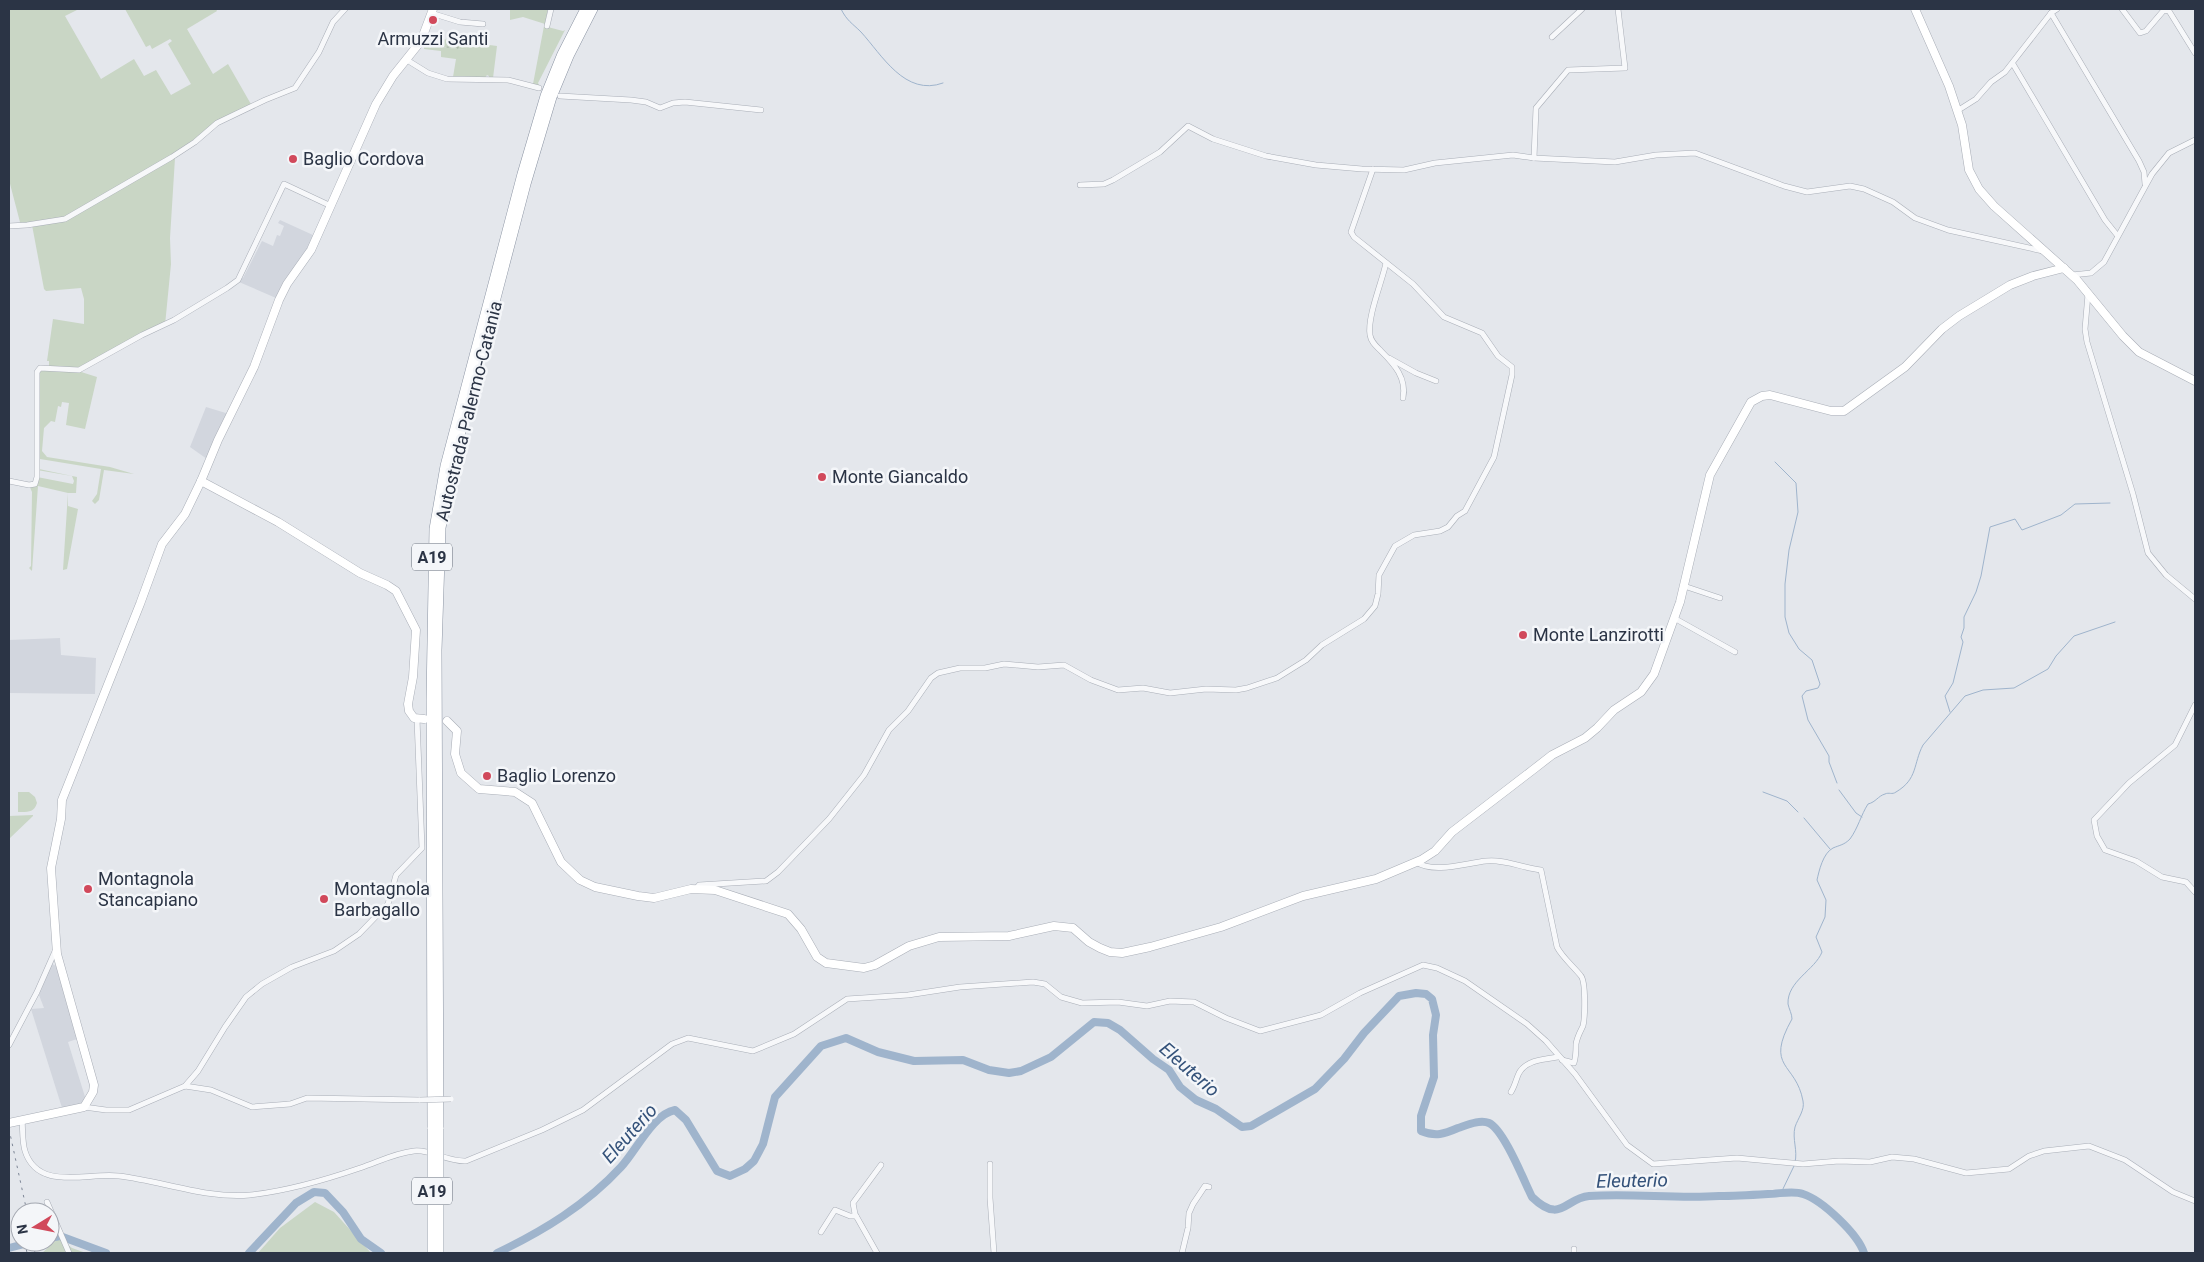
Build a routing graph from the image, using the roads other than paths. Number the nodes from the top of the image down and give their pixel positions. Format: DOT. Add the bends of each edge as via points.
graph roads {
  1 [pos="345,9"];
  2 [pos="551,9"];
  3 [pos="585,9"];
  4 [pos="593,9"];
  5 [pos="1582,9"];
  6 [pos="1618,9"];
  7 [pos="1915,9"];
  8 [pos="2057,9"];
  9 [pos="2122,9"];
  10 [pos="432,11"];
  11 [pos="2051,13"];
  12 [pos="483,24"];
  13 [pos="547,26"];
  14 [pos="1552,37"];
  15 [pos="2195,53"];
  16 [pos="406,60"];
  17 [pos="2013,64"];
  18 [pos="539,88"];
  19 [pos="560,96"];
  20 [pos="761,110"];
  21 [pos="1957,112"];
  22 [pos="2195,140"];
  23 [pos="1534,158"];
  24 [pos="1373,169"];
  25 [pos="2145,184"];
  26 [pos="1080,185"];
  27 [pos="331,206"];
  28 [pos="9,226"];
  29 [pos="2117,235"];
  30 [pos="2046,252"];
  31 [pos="1386,263"];
  32 [pos="2064,268"];
  33 [pos="2072,275"];
  34 [pos="2088,294"];
  35 [pos="1387,357"];
  36 [pos="1436,381"];
  37 [pos="2195,381"];
  38 [pos="1403,398"];
  39 [pos="9,481"];
  40 [pos="201,481"];
  41 [pos="1684,586"];
  42 [pos="1720,598"];
  43 [pos="2195,599"];
  44 [pos="1674,618"];
  45 [pos="1735,652"];
  46 [pos="2195,706"];
  47 [pos="420,719"];
  48 [pos="447,720"];
  49 [pos="1416,862"];
  50 [pos="696,889"];
  51 [pos="2195,892"];
  52 [pos="56,948"];
  53 [pos="9,1045"];
  54 [pos="1559,1058"];
  55 [pos="186,1086"];
  56 [pos="1512,1092"];
  57 [pos="451,1099"];
  58 [pos="84,1107"];
  59 [pos="22,1120"];
  60 [pos="11,1122"];
  61 [pos="435,1129"];
  62 [pos="990,1164"];
  63 [pos="881,1165"];
  64 [pos="1209,1187"];
  65 [pos="2195,1201"];
  66 [pos="856,1216"];
  67 [pos="60,1232"];
  68 [pos="820,1232"];
  69 [pos="69,1253"];
  70 [pos="432,1253"];
  71 [pos="440,1253"];
  72 [pos="877,1253"];
  73 [pos="994,1253"];
  74 [pos="1182,1253"];
  1 -- 28 [label="street" via="333,22 319,52 295,88 217,123 172,158 65,219"];
  2 -- 13 [label="street"];
  3 -- 61 [label="highway, Autostrada Palermo-Catania / A19" via="545,96 524,165 445,466 434,529 431,699"];
  4 -- 61 [label="highway, Autostrada Palermo-Catania / A19" via="552,97 453,462 441,528"];
  5 -- 14 [label="street"];
  6 -- 23 [label="street" via="1625,68 1568,70 1563,74 1552,92 1536,108"];
  7 -- 21 [label="street"];
  8 -- 11 [label="street"];
  9 -- 15 [label="street" via="2140,33 2146,31 2164,10 2169,11"];
  10 -- 12 [label="street" via="460,22"];
  10 -- 16 [label="street" via="421,41"];
  11 -- 17 [label="street"];
  11 -- 25 [label="street" via="2139,161"];
  16 -- 18 [label="street" via="447,78 508,80"];
  16 -- 27 [label="street" via="376,104"];
  17 -- 21 [label="street"];
  17 -- 29 [label="street"];
  19 -- 20 [label="street" via="638,101 660,108 685,102"];
  21 -- 30 [label="street" via="1973,179 1994,206"];
  22 -- 25 [label="street" via="2169,153"];
  23 -- 24 [label="street" via="1513,155 1435,163 1404,170"];
  23 -- 30 [label="street" via="1615,162 1656,154 1695,153 1807,192 1850,186 1864,189 1893,202 1915,218 1948,230"];
  24 -- 26 [label="street" via="1316,165 1274,157 1213,139 1188,126 1160,152 1113,180 1104,184"];
  24 -- 31 [label="street" via="1352,232"];
  25 -- 29 [label="street"];
  27 -- 39 [label="street" via="284,184 238,280 228,288 79,370 40,368 37,372 37,477 35,484 29,485"];
  27 -- 40 [label="street" via="311,250 279,300 254,367"];
  29 -- 33 [label="street" via="2097,269"];
  30 -- 32 [label="street"];
  31 -- 35 [label="street" via="1370,318 1370,333 1372,341"];
  31 -- 50 [label="street" via="1413,284 1444,317 1482,333 1498,356 1512,367 1512,375 1494,457 1465,511 1440,531 1414,535 1395,546 1378,575 1378,594 1372,611 1277,678 1236,690 1170,693 1143,688 1118,690 1064,665 1004,664 938,673 889,730 864,775 829,819 778,872 766,881 699,885"];
  32 -- 33 [label="street"];
  32 -- 41 [label="street" via="2010,285 1959,316 1905,367 1844,411 1831,411 1770,395 1751,402 1710,475"];
  33 -- 34 [label="street"];
  34 -- 37 [label="street" via="2139,352"];
  34 -- 43 [label="street" via="2087,342 2134,494 2148,553 2166,575"];
  35 -- 36 [label="street" via="1416,374"];
  35 -- 38 [label="street" via="1404,382"];
  40 -- 47 [label="street" via="396,591 416,630 408,704 409,711"];
  40 -- 52 [label="street" via="185,514 162,544 62,800 51,868"];
  41 -- 42 [label="street"];
  41 -- 44 [label="street"];
  44 -- 45 [label="street"];
  44 -- 49 [label="street" via="1654,674 1641,692 1614,710 1585,738 1552,755 1452,832 1435,851"];
  46 -- 51 [label="street" via="2176,745 2129,783 2094,820 2097,836 2105,850 2136,861 2162,877 2186,882"];
  47 -- 55 [label="street" via="422,848 396,875 388,904 369,926 341,948 292,967 246,997"];
  48 -- 50 [label="street" via="457,731 455,754 461,772 479,789 515,792 532,802 561,862 580,880 654,898"];
  49 -- 50 [label="street" via="1376,879 1303,896 1213,929 1122,953 1100,948 1073,928 1054,926 1009,936 939,937 909,946 864,968 826,963 817,957 801,928 788,914 715,890"];
  49 -- 54 [label="street" via="1446,867 1501,861 1540,870 1557,947 1584,983 1583,1024 1575,1060 1574,1063"];
  52 -- 53 [label="street"];
  52 -- 58 [label="street" via="94,1085"];
  54 -- 56 [label="street" via="1534,1061 1528,1065 1519,1072"];
  54 -- 59 [label="street" via="1546,1041 1516,1014 1465,980 1437,968 1423,966 1360,993 1321,1015 1260,1030 1194,1002 1170,1001 1148,1006 1118,1002 1082,1003 1061,997 1045,984 1033,982 960,987 908,996 847,999 794,1034 753,1051 688,1038 672,1044 583,1110 466,1161 455,1162 416,1151 292,1188 248,1195 216,1194 119,1176 64,1179 50,1176 33,1166 27,1157"];
  54 -- 65 [label="street" via="1575,1074 1627,1145 1653,1164 1737,1158 1795,1164 1902,1158 1966,1173 2009,1168 2044,1150 2089,1146 2125,1160 2173,1192"];
  55 -- 57 [label="street, bridge" via="217,1092 252,1107 290,1104 307,1098"];
  55 -- 58 [label="street" via="128,1110"];
  58 -- 59 [label="street"];
  59 -- 60 [label="street"];
  61 -- 70 [label="highway, A19, bridge"];
  61 -- 71 [label="highway, A19, bridge"];
  62 -- 73 [label="street"];
  63 -- 66 [label="street" via="853,1203"];
  64 -- 74 [label="street" via="1205,1186 1192,1204"];
  66 -- 68 [label="street" via="835,1210"];
  66 -- 72 [label="street"];
  67 -- 69 [label="street"];
}
